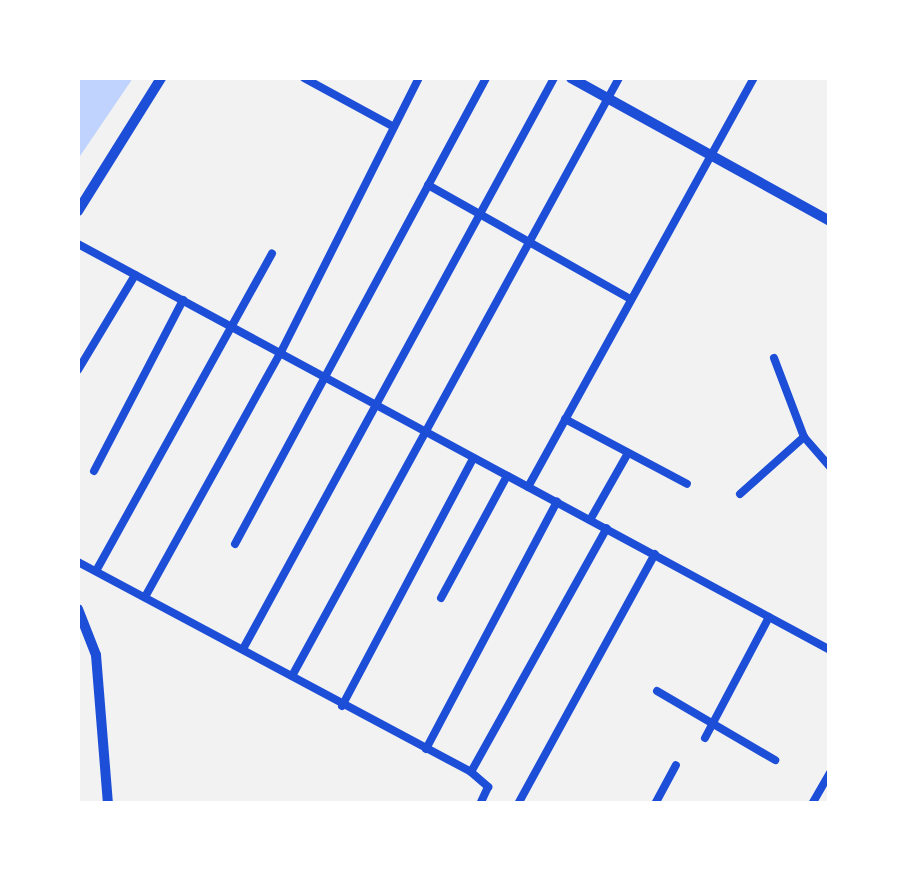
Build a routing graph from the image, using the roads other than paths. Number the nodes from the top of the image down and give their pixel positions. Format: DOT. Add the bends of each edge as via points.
graph roads {
  1 [pos="162,78"];
  2 [pos="304,78"];
  3 [pos="419,78"];
  4 [pos="486,78"];
  5 [pos="554,78"];
  6 [pos="571,78"];
  7 [pos="620,78"];
  8 [pos="754,78"];
  9 [pos="608,97"];
  10 [pos="394,127"];
  11 [pos="709,154"];
  12 [pos="428,185"];
  13 [pos="78,211"];
  14 [pos="481,214"];
  15 [pos="828,216"];
  16 [pos="529,241"];
  17 [pos="78,244"];
  18 [pos="272,254"];
  19 [pos="135,274"];
  20 [pos="630,299"];
  21 [pos="183,300"];
  22 [pos="232,326"];
  23 [pos="282,350"];
  24 [pos="774,358"];
  25 [pos="78,370"];
  26 [pos="328,375"];
  27 [pos="379,405"];
  28 [pos="565,419"];
  29 [pos="424,431"];
  30 [pos="804,437"];
  31 [pos="628,453"];
  32 [pos="473,459"];
  33 [pos="830,467"];
  34 [pos="94,471"];
  35 [pos="507,476"];
  36 [pos="687,484"];
  37 [pos="528,487"];
  38 [pos="740,494"];
  39 [pos="557,502"];
  40 [pos="590,520"];
  41 [pos="607,528"];
  42 [pos="235,544"];
  43 [pos="655,554"];
  44 [pos="78,562"];
  45 [pos="96,571"];
  46 [pos="145,598"];
  47 [pos="440,598"];
  48 [pos="78,609"];
  49 [pos="769,618"];
  50 [pos="244,649"];
  51 [pos="830,650"];
  52 [pos="292,676"];
  53 [pos="657,691"];
  54 [pos="342,706"];
  55 [pos="713,724"];
  56 [pos="705,738"];
  57 [pos="426,749"];
  58 [pos="775,760"];
  59 [pos="676,764"];
  60 [pos="471,772"];
  61 [pos="830,772"];
  62 [pos="108,804"];
  63 [pos="480,804"];
  64 [pos="518,804"];
  65 [pos="654,804"];
  66 [pos="812,804"];
  1 -- 13 [label="street"];
  2 -- 10 [label="street"];
  3 -- 10 [label="street"];
  4 -- 12 [label="street"];
  5 -- 14 [label="street"];
  6 -- 9 [label="street"];
  7 -- 9 [label="street"];
  8 -- 11 [label="street"];
  9 -- 11 [label="street"];
  9 -- 16 [label="street"];
  10 -- 23 [label="street"];
  11 -- 15 [label="street"];
  11 -- 20 [label="street"];
  12 -- 14 [label="street"];
  12 -- 26 [label="street"];
  14 -- 16 [label="street"];
  14 -- 27 [label="street"];
  16 -- 20 [label="street"];
  16 -- 29 [label="street"];
  17 -- 19 [label="street"];
  18 -- 22 [label="street"];
  19 -- 21 [label="street"];
  19 -- 25 [label="street"];
  20 -- 28 [label="street"];
  21 -- 22 [label="street"];
  21 -- 34 [label="street"];
  22 -- 23 [label="street"];
  22 -- 45 [label="street"];
  23 -- 26 [label="street"];
  23 -- 46 [label="street"];
  24 -- 30 [label="street"];
  26 -- 27 [label="street"];
  26 -- 42 [label="street"];
  27 -- 29 [label="street"];
  27 -- 50 [label="street"];
  28 -- 31 [label="street"];
  28 -- 37 [label="street"];
  29 -- 32 [label="street"];
  29 -- 52 [label="street"];
  30 -- 33 [label="street"];
  30 -- 38 [label="street"];
  31 -- 36 [label="street"];
  31 -- 40 [label="street"];
  32 -- 35 [label="street"];
  32 -- 54 [label="street"];
  35 -- 37 [label="street"];
  35 -- 47 [label="street"];
  37 -- 39 [label="street"];
  39 -- 40 [label="street"];
  39 -- 57 [label="street"];
  40 -- 41 [label="street"];
  41 -- 43 [label="street"];
  41 -- 60 [label="street"];
  43 -- 49 [label="street"];
  43 -- 64 [label="street"];
  44 -- 45 [label="street"];
  45 -- 46 [label="street"];
  46 -- 50 [label="street"];
  48 -- 62 [label="street" via="96,655"];
  49 -- 51 [label="street"];
  49 -- 55 [label="street"];
  50 -- 52 [label="street"];
  52 -- 54 [label="street"];
  53 -- 55 [label="street"];
  54 -- 57 [label="street"];
  55 -- 56 [label="street"];
  55 -- 58 [label="street"];
  57 -- 60 [label="street"];
  59 -- 65 [label="street"];
  60 -- 63 [label="street" via="488,787"];
  61 -- 66 [label="street"];
}
